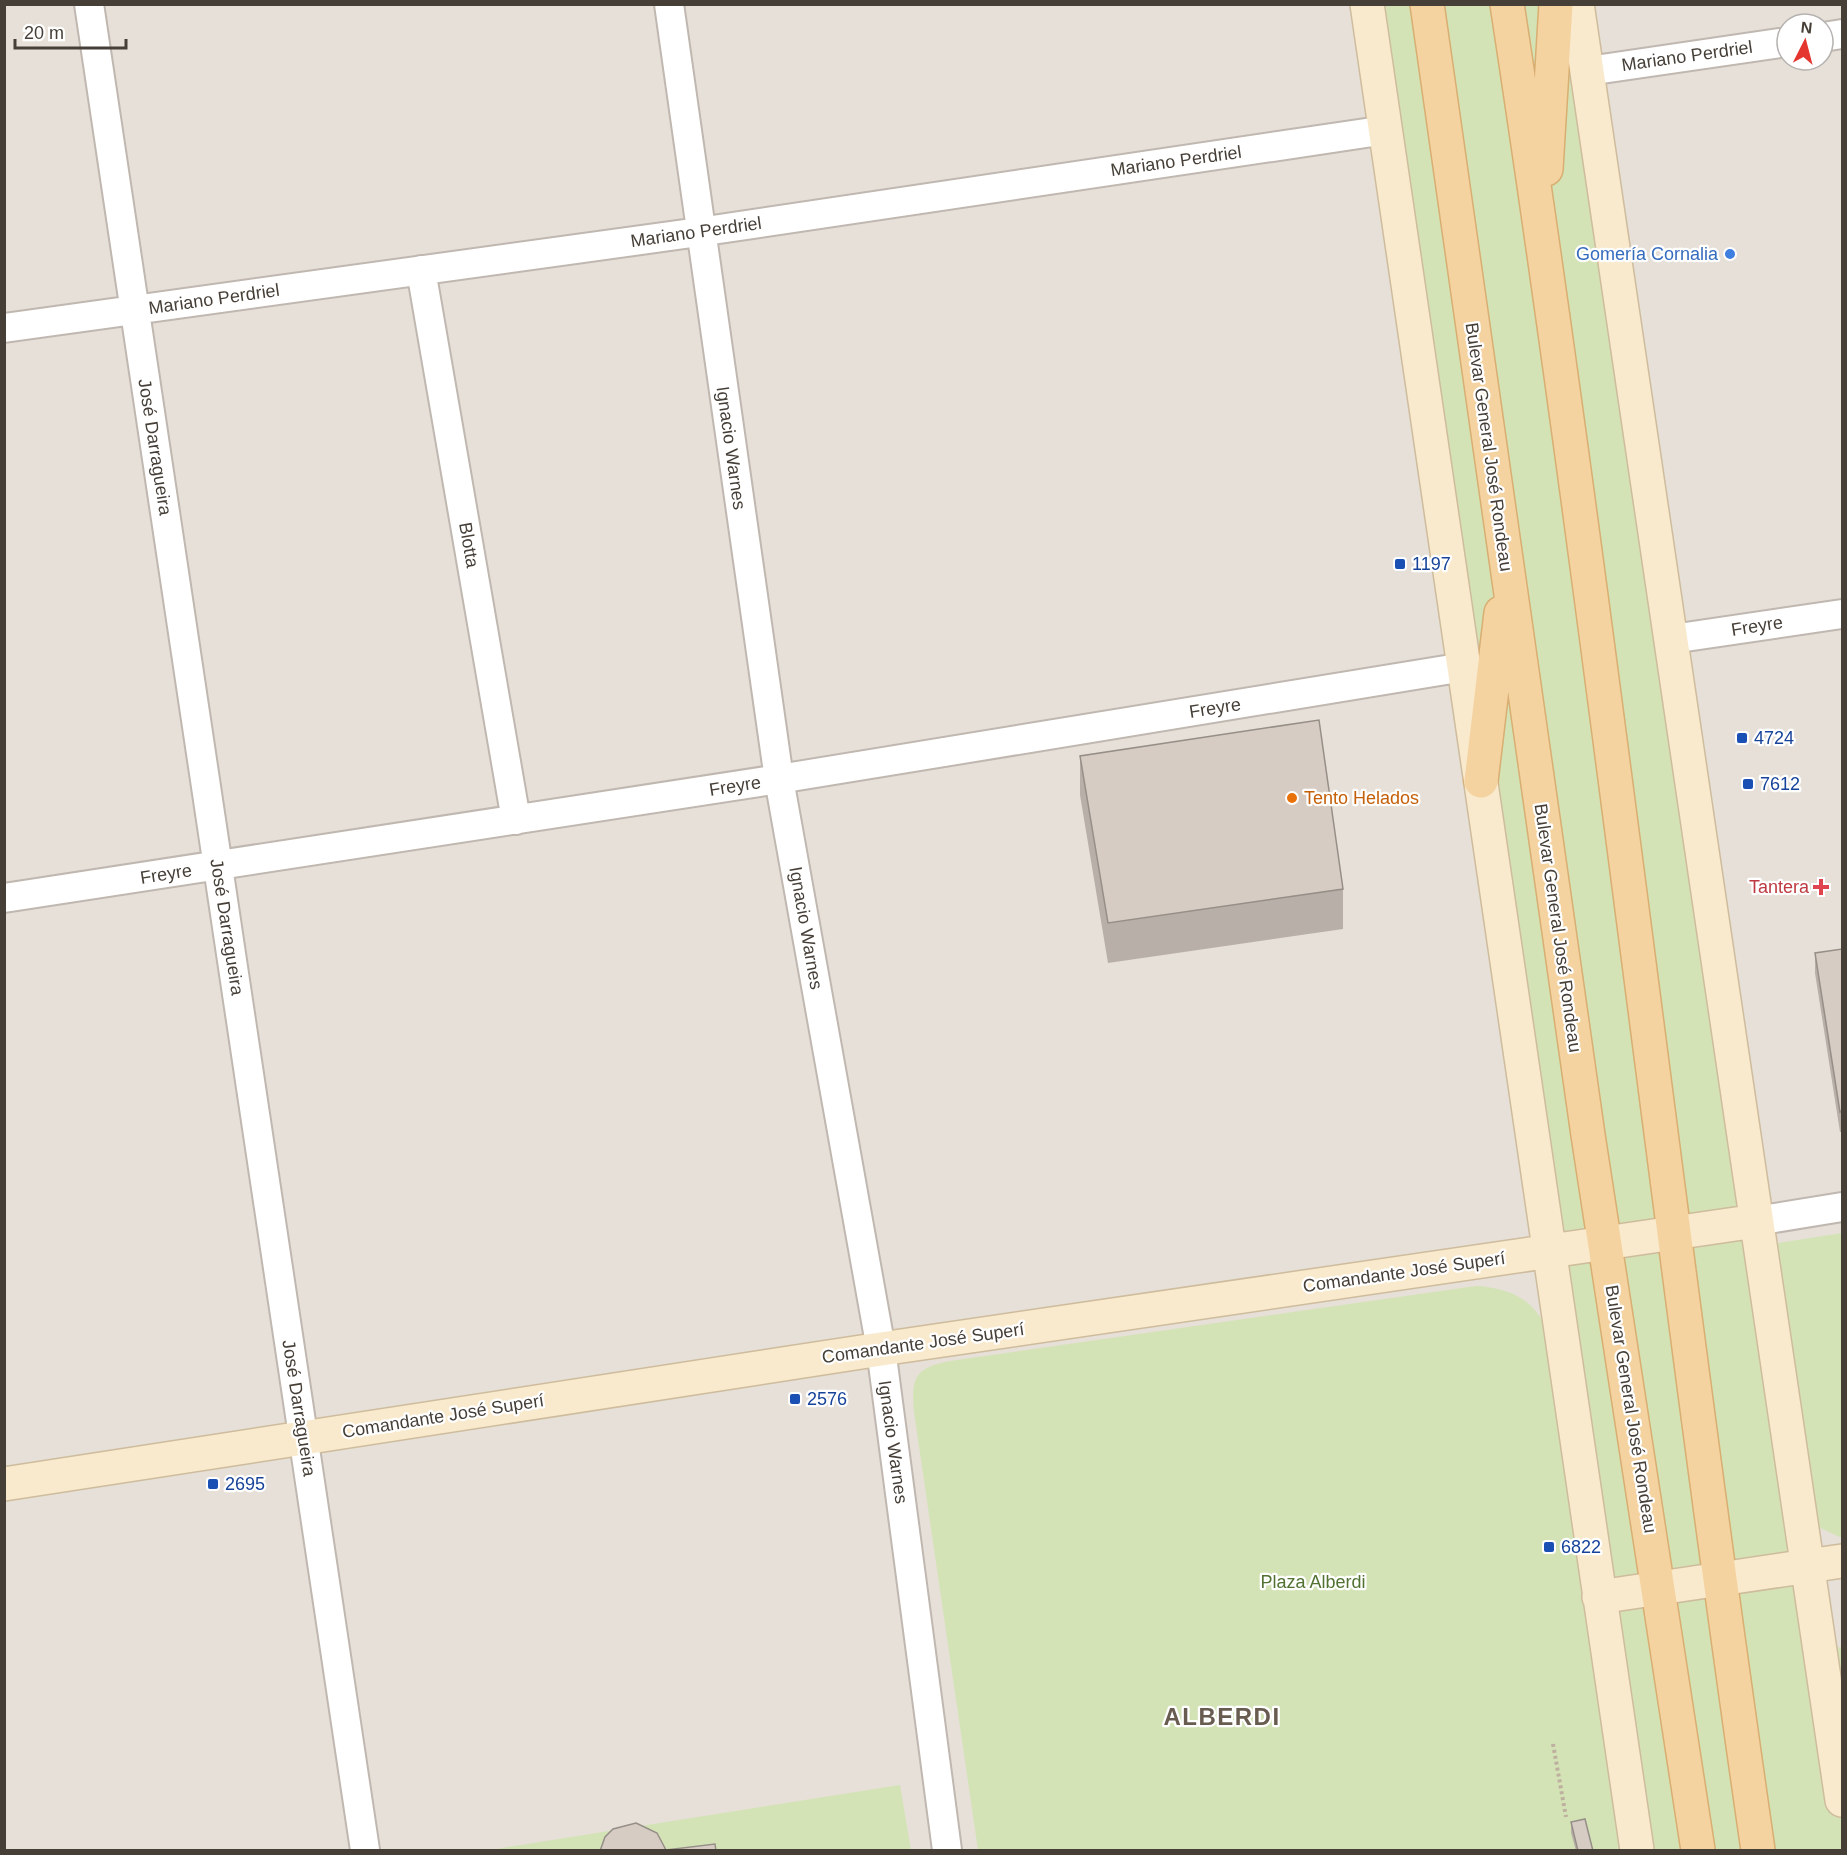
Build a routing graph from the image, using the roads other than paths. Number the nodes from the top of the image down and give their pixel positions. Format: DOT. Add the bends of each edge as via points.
graph roads {
  1 [pos="89,4"];
  2 [pos="669,4"];
  3 [pos="1367,4"];
  4 [pos="1427,4"];
  5 [pos="1507,4"];
  6 [pos="1556,4"];
  7 [pos="1577,4"];
  8 [pos="1775,44"];
  9 [pos="1588,71"];
  10 [pos="1386,130"];
  11 [pos="699,232"];
  12 [pos="1542,233"];
  13 [pos="421,270"];
  14 [pos="135,310"];
  15 [pos="4,328"];
  16 [pos="1506,569"];
  17 [pos="1842,614"];
  18 [pos="1672,639"];
  19 [pos="1464,667"];
  20 [pos="779,779"];
  21 [pos="1481,781"];
  22 [pos="516,820"];
  23 [pos="218,865"];
  24 [pos="4,898"];
  25 [pos="1842,1207"];
  26 [pos="1756,1221"];
  27 [pos="1674,1233"];
  28 [pos="1605,1243"];
  29 [pos="1549,1251"];
  30 [pos="881,1349"];
  31 [pos="304,1438"];
  32 [pos="4,1484"];
  33 [pos="1842,1561"];
  34 [pos="1806,1566"];
  35 [pos="1719,1578"];
  36 [pos="1660,1588"];
  37 [pos="1599,1597"];
  38 [pos="1831,1648"];
  39 [pos="1842,1800"];
  40 [pos="365,1851"];
  41 [pos="947,1851"];
  42 [pos="1637,1851"];
  43 [pos="1698,1851"];
  44 [pos="1758,1851"];
  1 -- 14 [label="street, José Darragueira"];
  2 -- 11 [label="street, Ignacio Warnes"];
  3 -- 10 [label="main road"];
  4 -- 16 [label="main road, Bulevar General José Rondeau"];
  5 -- 12 [label="main road"];
  6 -- 12 [label="main road"];
  7 -- 9 [label="main road"];
  8 -- 9 [label="street, Mariano Perdriel"];
  9 -- 18 [label="main road"];
  10 -- 11 [label="street, Mariano Perdriel"];
  10 -- 19 [label="main road"];
  11 -- 13 [label="street, Mariano Perdriel"];
  11 -- 20 [label="street, Ignacio Warnes"];
  12 -- 27 [label="main road"];
  13 -- 14 [label="street, Mariano Perdriel"];
  13 -- 22 [label="street, Blotta"];
  14 -- 15 [label="street, Mariano Perdriel"];
  14 -- 23 [label="street, José Darragueira"];
  16 -- 21 [label="main road"];
  16 -- 28 [label="main road, Bulevar General José Rondeau"];
  17 -- 18 [label="street, Freyre"];
  18 -- 26 [label="main road"];
  19 -- 20 [label="street, Freyre"];
  19 -- 21 [label="main road"];
  20 -- 22 [label="street, Freyre"];
  20 -- 30 [label="street, Ignacio Warnes"];
  21 -- 29 [label="main road"];
  22 -- 23 [label="street, Freyre"];
  23 -- 24 [label="street, Freyre"];
  23 -- 31 [label="street, José Darragueira"];
  25 -- 26 [label="street, Comandante José Superí"];
  26 -- 27 [label="main road, Comandante José Superí"];
  26 -- 34 [label="main road"];
  27 -- 28 [label="main road, Comandante José Superí"];
  27 -- 35 [label="main road"];
  28 -- 29 [label="main road, Comandante José Superí"];
  28 -- 36 [label="main road, Bulevar General José Rondeau"];
  29 -- 30 [label="main road, Comandante José Superí"];
  29 -- 37 [label="main road"];
  30 -- 31 [label="main road, Comandante José Superí"];
  30 -- 41 [label="street, Ignacio Warnes"];
  31 -- 32 [label="main road, Comandante José Superí"];
  31 -- 40 [label="street, José Darragueira"];
  33 -- 34 [label="main road"];
  34 -- 35 [label="main road"];
  34 -- 38 [label="main road"];
  35 -- 36 [label="main road"];
  35 -- 44 [label="main road"];
  36 -- 37 [label="main road"];
  36 -- 43 [label="main road, Bulevar General José Rondeau"];
  37 -- 42 [label="main road"];
  38 -- 39 [label="main road"];
}
